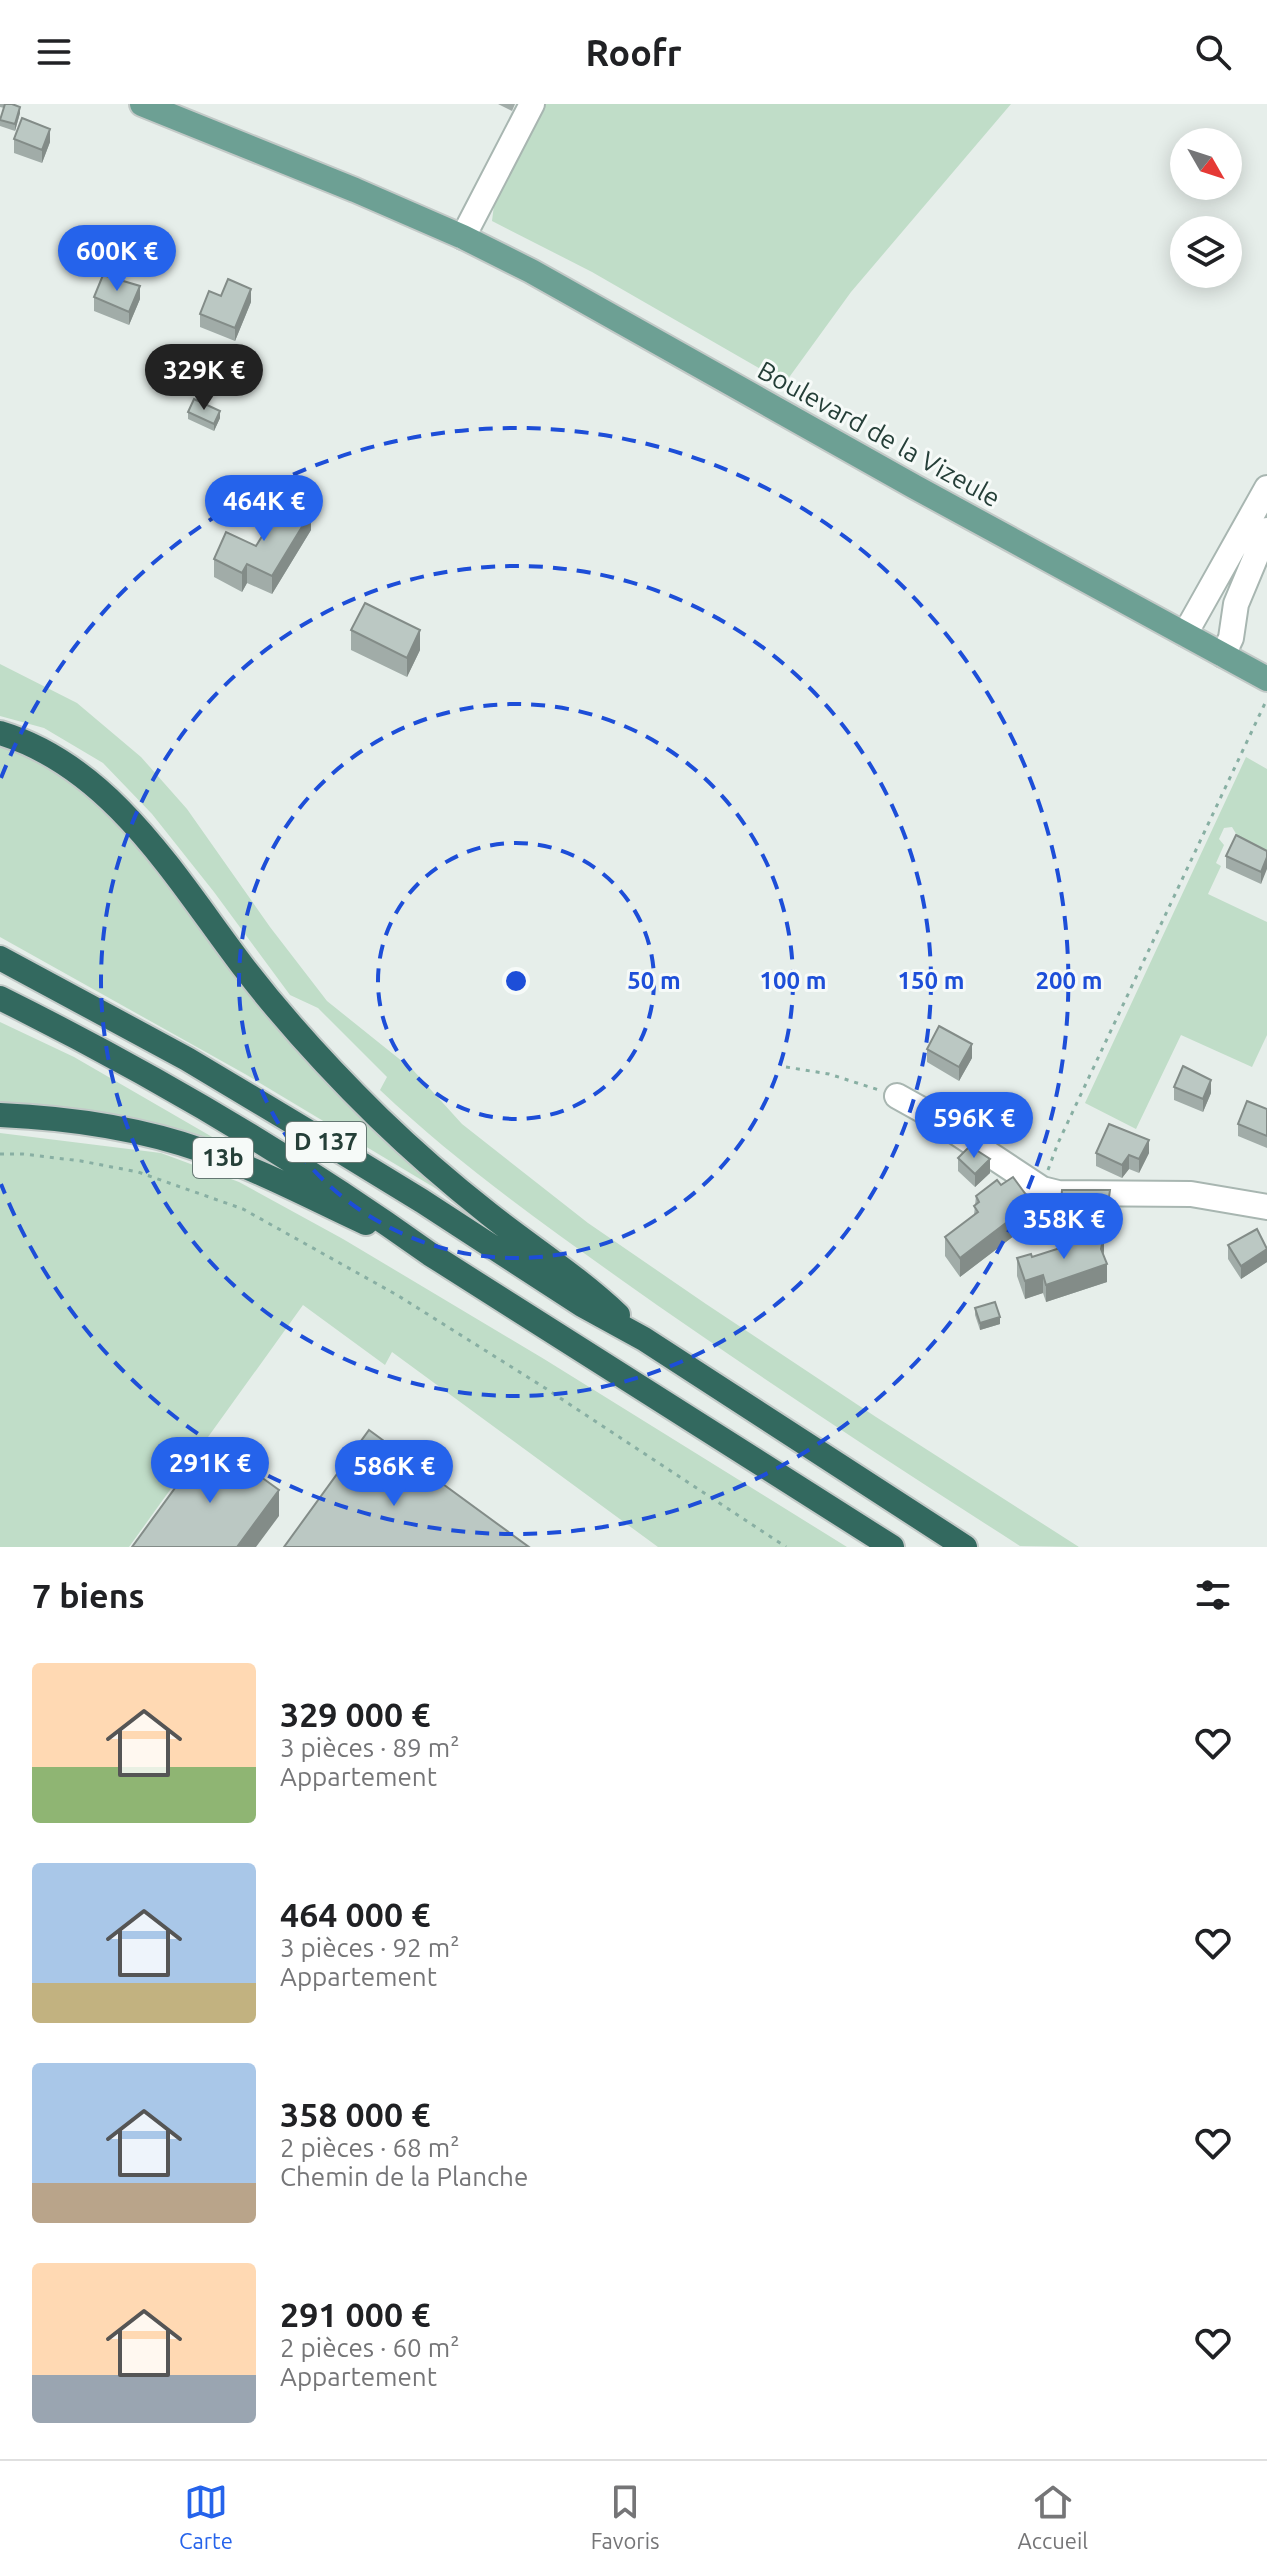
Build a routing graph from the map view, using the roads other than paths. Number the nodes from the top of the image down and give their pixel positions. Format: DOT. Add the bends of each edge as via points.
graph roads {
  1 [pos="142,104"];
  2 [pos="532,104"];
  3 [pos="463,237"];
  4 [pos="1267,488"];
  5 [pos="1267,530"];
  6 [pos="1185,634"];
  7 [pos="1223,655"];
  8 [pos="1267,679"];
  9 [pos="0,733"];
  10 [pos="0,958"];
  11 [pos="4,1000"];
  12 [pos="897,1096"];
  13 [pos="0,1115"];
  14 [pos="1267,1207"];
  15 [pos="430,1254"];
  16 [pos="644,1339"];
  17 [pos="892,1547"];
  18 [pos="965,1547"];
  1 -- 3 [label="main road, Boulevard de la Vizeule"];
  2 -- 3 [label="street"];
  3 -- 6 [label="main road, Boulevard de la Vizeule"];
  4 -- 6 [label="street"];
  5 -- 7 [label="street" via="1236,604"];
  6 -- 7 [label="main road, Boulevard de la Vizeule"];
  7 -- 8 [label="main road, Boulevard de la Vizeule"];
  9 -- 16 [label="highway" via="54,756 112,801 292,1025 352,1091 489,1214 592,1290"];
  10 -- 16 [label="highway, D 137" via="187,1059"];
  11 -- 15 [label="highway, D 137" via="281,1155"];
  12 -- 14 [label="street" via="1042,1189 1191,1194"];
  13 -- 15 [label="highway, 13b" via="83,1122 202,1150"];
  15 -- 17 [label="highway, D 137"];
  16 -- 18 [label="highway, D 137"];
}
